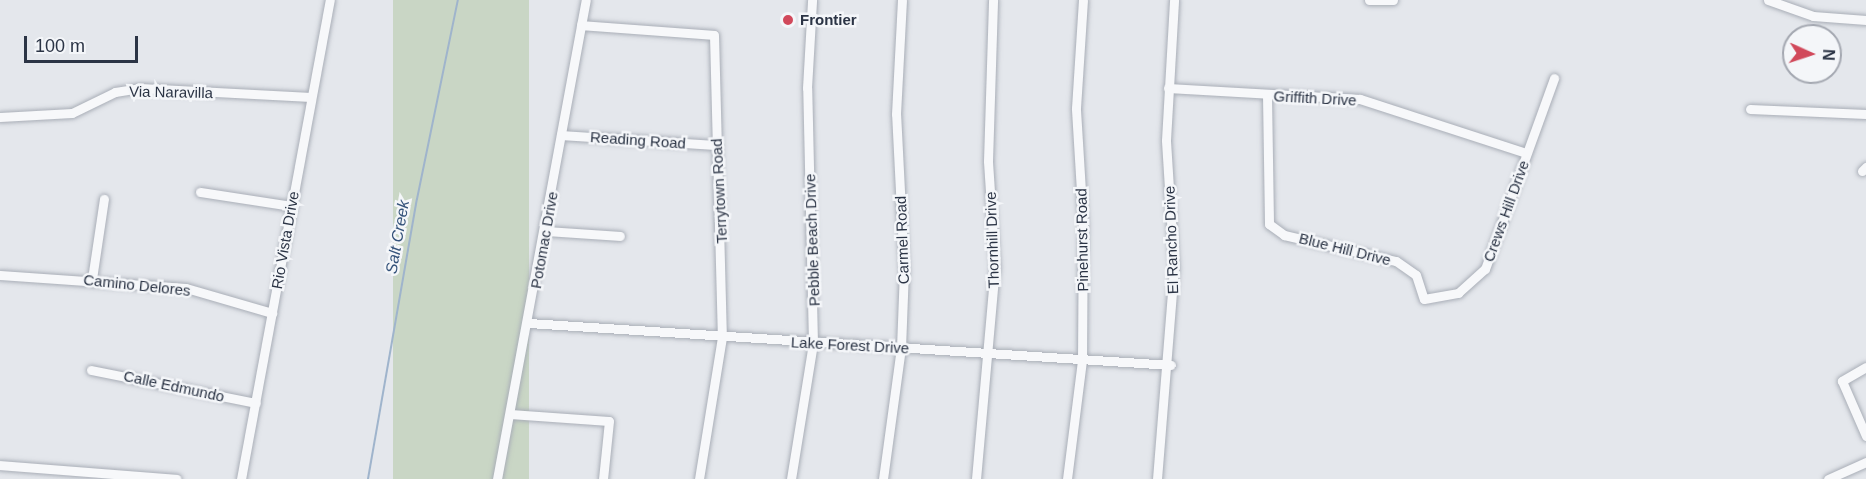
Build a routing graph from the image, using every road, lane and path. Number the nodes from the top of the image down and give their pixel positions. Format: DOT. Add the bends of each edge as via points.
graph roads {
  1 [pos="330,0"];
  2 [pos="586,0"];
  3 [pos="812,0"];
  4 [pos="902,0"];
  5 [pos="993,0"];
  6 [pos="1083,0"];
  7 [pos="1174,0"];
  8 [pos="1369,0"];
  9 [pos="1393,0"];
  10 [pos="1768,0"];
  11 [pos="1866,20"];
  12 [pos="581,25"];
  13 [pos="1554,78"];
  14 [pos="1168,88"];
  15 [pos="1267,95"];
  16 [pos="311,97"];
  17 [pos="1750,110"];
  18 [pos="1866,114"];
  19 [pos="0,117"];
  20 [pos="561,135"];
  21 [pos="715,145"];
  22 [pos="1526,153"];
  23 [pos="200,192"];
  24 [pos="104,199"];
  25 [pos="292,206"];
  26 [pos="547,231"];
  27 [pos="620,236"];
  28 [pos="0,275"];
  29 [pos="92,279"];
  30 [pos="1424,299"];
  31 [pos="272,313"];
  32 [pos="529,323"];
  33 [pos="722,337"];
  34 [pos="813,343"];
  35 [pos="901,348"];
  36 [pos="991,355"];
  37 [pos="1082,360"];
  38 [pos="1171,365"];
  39 [pos="1866,367"];
  40 [pos="91,370"];
  41 [pos="256,403"];
  42 [pos="510,414"];
  43 [pos="1866,436"];
  44 [pos="1866,462"];
  45 [pos="0,465"];
  46 [pos="176,479"];
  47 [pos="241,479"];
  48 [pos="497,479"];
  49 [pos="603,479"];
  50 [pos="699,479"];
  51 [pos="791,479"];
  52 [pos="883,479"];
  53 [pos="976,479"];
  54 [pos="1066,479"];
  55 [pos="1157,479"];
  56 [pos="1828,479"];
  1 -- 16 [label="street, Rio Vista Drive"];
  2 -- 12 [label="street, Potomac Drive"];
  3 -- 34 [label="street, Pebble Beach Drive" via="807,88"];
  4 -- 35 [label="street, Carmel Road" via="896,114 904,270"];
  5 -- 36 [label="street, Thornhill Drive" via="988,90 995,267"];
  6 -- 37 [label="street, Pinehurst Road" via="1076,108 1083,224"];
  7 -- 14 [label="street, El Rancho Drive"];
  8 -- 9 [label="street"];
  10 -- 11 [label="street" via="1813,16"];
  12 -- 20 [label="street, Potomac Drive"];
  12 -- 21 [label="street, Terrytown Road" via="714,35 719,67"];
  13 -- 22 [label="street, Crews Hill Drive"];
  14 -- 15 [label="street, Griffith Drive"];
  14 -- 38 [label="street, El Rancho Drive" via="1174,268"];
  15 -- 22 [label="street, Griffith Drive" via="1360,99"];
  15 -- 30 [label="street, Blue Hill Drive" via="1269,224 1284,235 1395,261 1416,275"];
  16 -- 19 [label="street, Via Naravilla" via="140,88 115,92 72,114"];
  16 -- 25 [label="street, Rio Vista Drive"];
  17 -- 18 [label="street"];
  20 -- 21 [label="street, Reading Road"];
  20 -- 26 [label="street, Potomac Drive"];
  21 -- 33 [label="street, Terrytown Road"];
  22 -- 30 [label="street, Crews Hill Drive" via="1485,269 1458,293"];
  23 -- 25 [label="street"];
  24 -- 29 [label="street"];
  25 -- 31 [label="street, Rio Vista Drive"];
  26 -- 27 [label="street"];
  26 -- 32 [label="street, Potomac Drive"];
  28 -- 29 [label="street, Camino Delores"];
  29 -- 31 [label="street, Camino Delores" via="186,288"];
  31 -- 41 [label="street, Rio Vista Drive"];
  32 -- 33 [label="street, Lake Forest Drive"];
  32 -- 42 [label="street, Potomac Drive"];
  33 -- 34 [label="street, Lake Forest Drive"];
  33 -- 50 [label="street, Terrytown Road"];
  34 -- 35 [label="street, Lake Forest Drive"];
  34 -- 51 [label="street, Pebble Beach Drive"];
  35 -- 36 [label="street, Lake Forest Drive"];
  35 -- 52 [label="street, Carmel Road"];
  36 -- 37 [label="street, Lake Forest Drive"];
  36 -- 53 [label="street, Thornhill Drive"];
  37 -- 38 [label="street, Lake Forest Drive"];
  37 -- 54 [label="street, Pinehurst Road"];
  38 -- 55 [label="street, El Rancho Drive"];
  39 -- 43 [label="street" via="1842,381"];
  40 -- 41 [label="street, Calle Edmundo"];
  41 -- 47 [label="street, Rio Vista Drive"];
  42 -- 48 [label="street, Potomac Drive"];
  42 -- 49 [label="street" via="609,421"];
  44 -- 56 [label="street"];
  45 -- 46 [label="street"];
}
